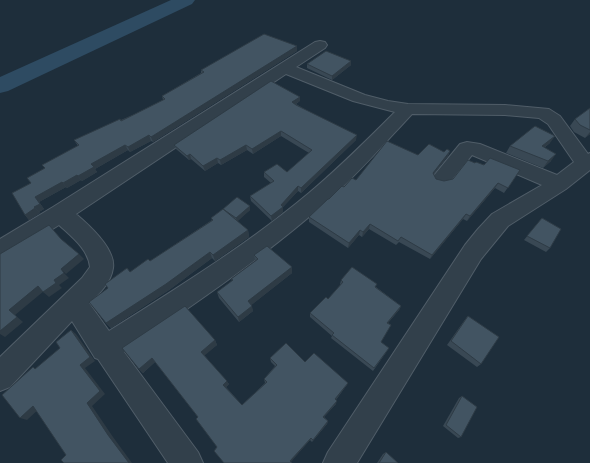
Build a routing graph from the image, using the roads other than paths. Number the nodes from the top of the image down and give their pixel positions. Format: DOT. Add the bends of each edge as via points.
graph roads {
  1 [pos="320,45"];
  2 [pos="285,68"];
  3 [pos="408,109"];
  4 [pos="588,161"];
  5 [pos="442,178"];
  6 [pos="559,184"];
  7 [pos="61,213"];
  8 [pos="0,250"];
  9 [pos="73,302"];
  10 [pos="106,349"];
  11 [pos="0,377"];
  12 [pos="187,463"];
  13 [pos="339,463"];
  1 -- 2 [label="street"];
  2 -- 3 [label="street" via="359,98"];
  2 -- 7 [label="street"];
  3 -- 4 [label="street" via="543,113 554,120"];
  3 -- 10 [label="street" via="315,199 202,285"];
  4 -- 6 [label="street"];
  5 -- 6 [label="street" via="466,150 473,148"];
  6 -- 13 [label="street" via="506,216 486,235"];
  7 -- 8 [label="street"];
  7 -- 9 [label="street" via="98,251 102,262 99,276"];
  9 -- 10 [label="street"];
  9 -- 11 [label="street"];
  10 -- 12 [label="street"];
}
